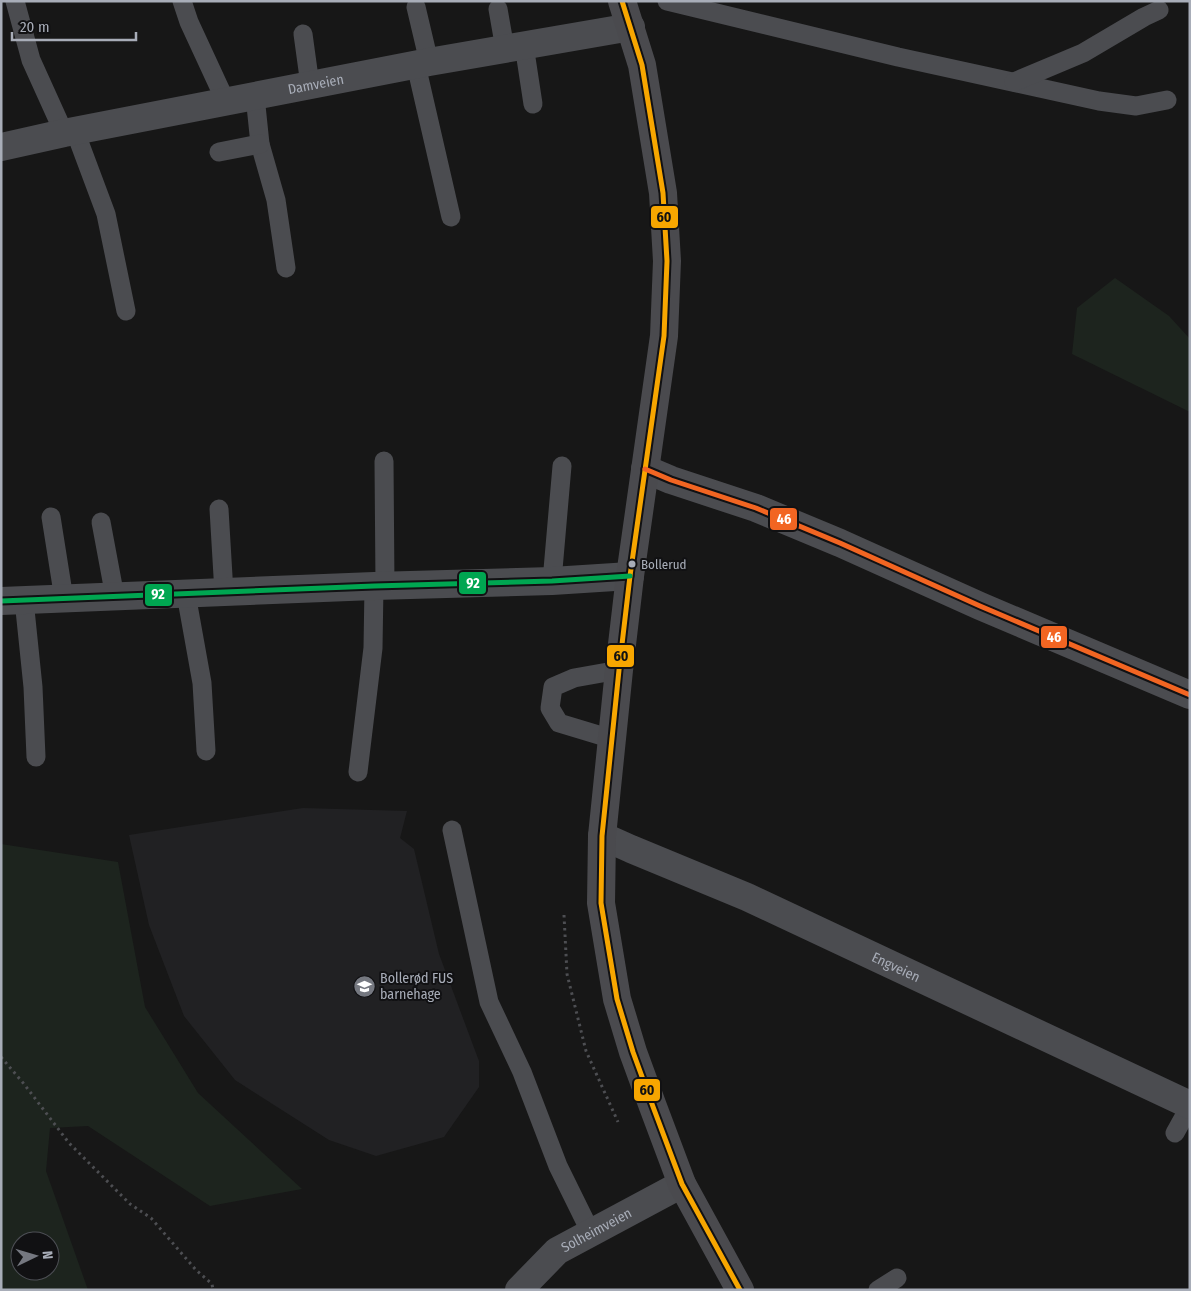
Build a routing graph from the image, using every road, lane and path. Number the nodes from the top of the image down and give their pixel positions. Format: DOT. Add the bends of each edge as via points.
graph roads {
  1 [pos="15,1"];
  2 [pos="182,1"];
  3 [pos="667,1"];
  4 [pos="416,7"];
  5 [pos="498,8"];
  6 [pos="625,8"];
  7 [pos="1159,10"];
  8 [pos="303,34"];
  9 [pos="514,47"];
  10 [pos="422,63"];
  11 [pos="1014,82"];
  12 [pos="310,85"];
  13 [pos="255,96"];
  14 [pos="1167,100"];
  15 [pos="226,102"];
  16 [pos="533,104"];
  17 [pos="69,132"];
  18 [pos="260,144"];
  19 [pos="1,147"];
  20 [pos="219,152"];
  21 [pos="451,217"];
  22 [pos="286,268"];
  23 [pos="126,311"];
  24 [pos="384,461"];
  25 [pos="562,466"];
  26 [pos="645,469"];
  27 [pos="219,509"];
  28 [pos="51,517"];
  29 [pos="100,522"];
  30 [pos="630,576"];
  31 [pos="552,581"];
  32 [pos="379,586"];
  33 [pos="224,593"];
  34 [pos="186,594"];
  35 [pos="115,597"];
  36 [pos="64,599"];
  37 [pos="13,600"];
  38 [pos="619,670"];
  39 [pos="1190,695"];
  40 [pos="612,739"];
  41 [pos="206,752"];
  42 [pos="36,757"];
  43 [pos="358,772"];
  44 [pos="452,830"];
  45 [pos="602,836"];
  46 [pos="1,1056"];
  47 [pos="1190,1105"];
  48 [pos="1174,1134"];
  49 [pos="682,1184"];
  50 [pos="592,1233"];
  51 [pos="896,1278"];
  52 [pos="213,1290"];
  53 [pos="520,1290"];
  54 [pos="740,1290"];
  55 [pos="878,1290"];
  1 -- 17 [label="lane" via="31,60"];
  2 -- 15 [label="lane"];
  3 -- 11 [label="lane"];
  4 -- 10 [label="lane"];
  5 -- 9 [label="lane"];
  6 -- 9 [label="street, Damveien"];
  6 -- 26 [label="main road" via="642,65 663,193 667,261 664,336"];
  7 -- 11 [label="lane" via="1083,53"];
  8 -- 12 [label="lane"];
  9 -- 10 [label="street, Damveien"];
  9 -- 16 [label="lane"];
  10 -- 12 [label="street, Damveien"];
  10 -- 21 [label="lane"];
  11 -- 14 [label="lane" via="1136,106"];
  12 -- 13 [label="street, Damveien"];
  13 -- 15 [label="street, Damveien"];
  13 -- 18 [label="lane"];
  15 -- 17 [label="street, Damveien"];
  17 -- 19 [label="street, Damveien"];
  17 -- 23 [label="lane" via="106,214"];
  18 -- 20 [label="lane"];
  18 -- 22 [label="lane" via="276,200"];
  24 -- 32 [label="lane"];
  25 -- 31 [label="lane"];
  26 -- 30 [label="main road"];
  26 -- 39 [label="street" via="756,508"];
  27 -- 33 [label="lane"];
  28 -- 36 [label="lane"];
  29 -- 35 [label="lane"];
  30 -- 31 [label="street"];
  30 -- 38 [label="main road"];
  31 -- 32 [label="street"];
  32 -- 33 [label="street"];
  32 -- 43 [label="lane"];
  33 -- 34 [label="street"];
  34 -- 35 [label="street"];
  34 -- 41 [label="lane" via="202,683"];
  35 -- 36 [label="street"];
  36 -- 37 [label="street"];
  37 -- 42 [label="lane" via="33,688"];
  38 -- 40 [label="main road"];
  38 -- 40 [label="lane" via="574,678 553,687 550,708 559,723"];
  40 -- 45 [label="main road"];
  44 -- 50 [label="lane" via="489,1002 522,1072 558,1166"];
  45 -- 47 [label="street, Engveien" via="747,897"];
  45 -- 49 [label="main road" via="602,903 617,999 642,1078"];
  46 -- 52 [label="path" via="69,1143 130,1204 151,1218 212,1284"];
  47 -- 48 [label="lane"];
  49 -- 50 [label="street, Solheimveien"];
  49 -- 54 [label="main road"];
  50 -- 53 [label="street, Solheimveien" via="557,1251"];
  51 -- 55 [label="lane"];
}
